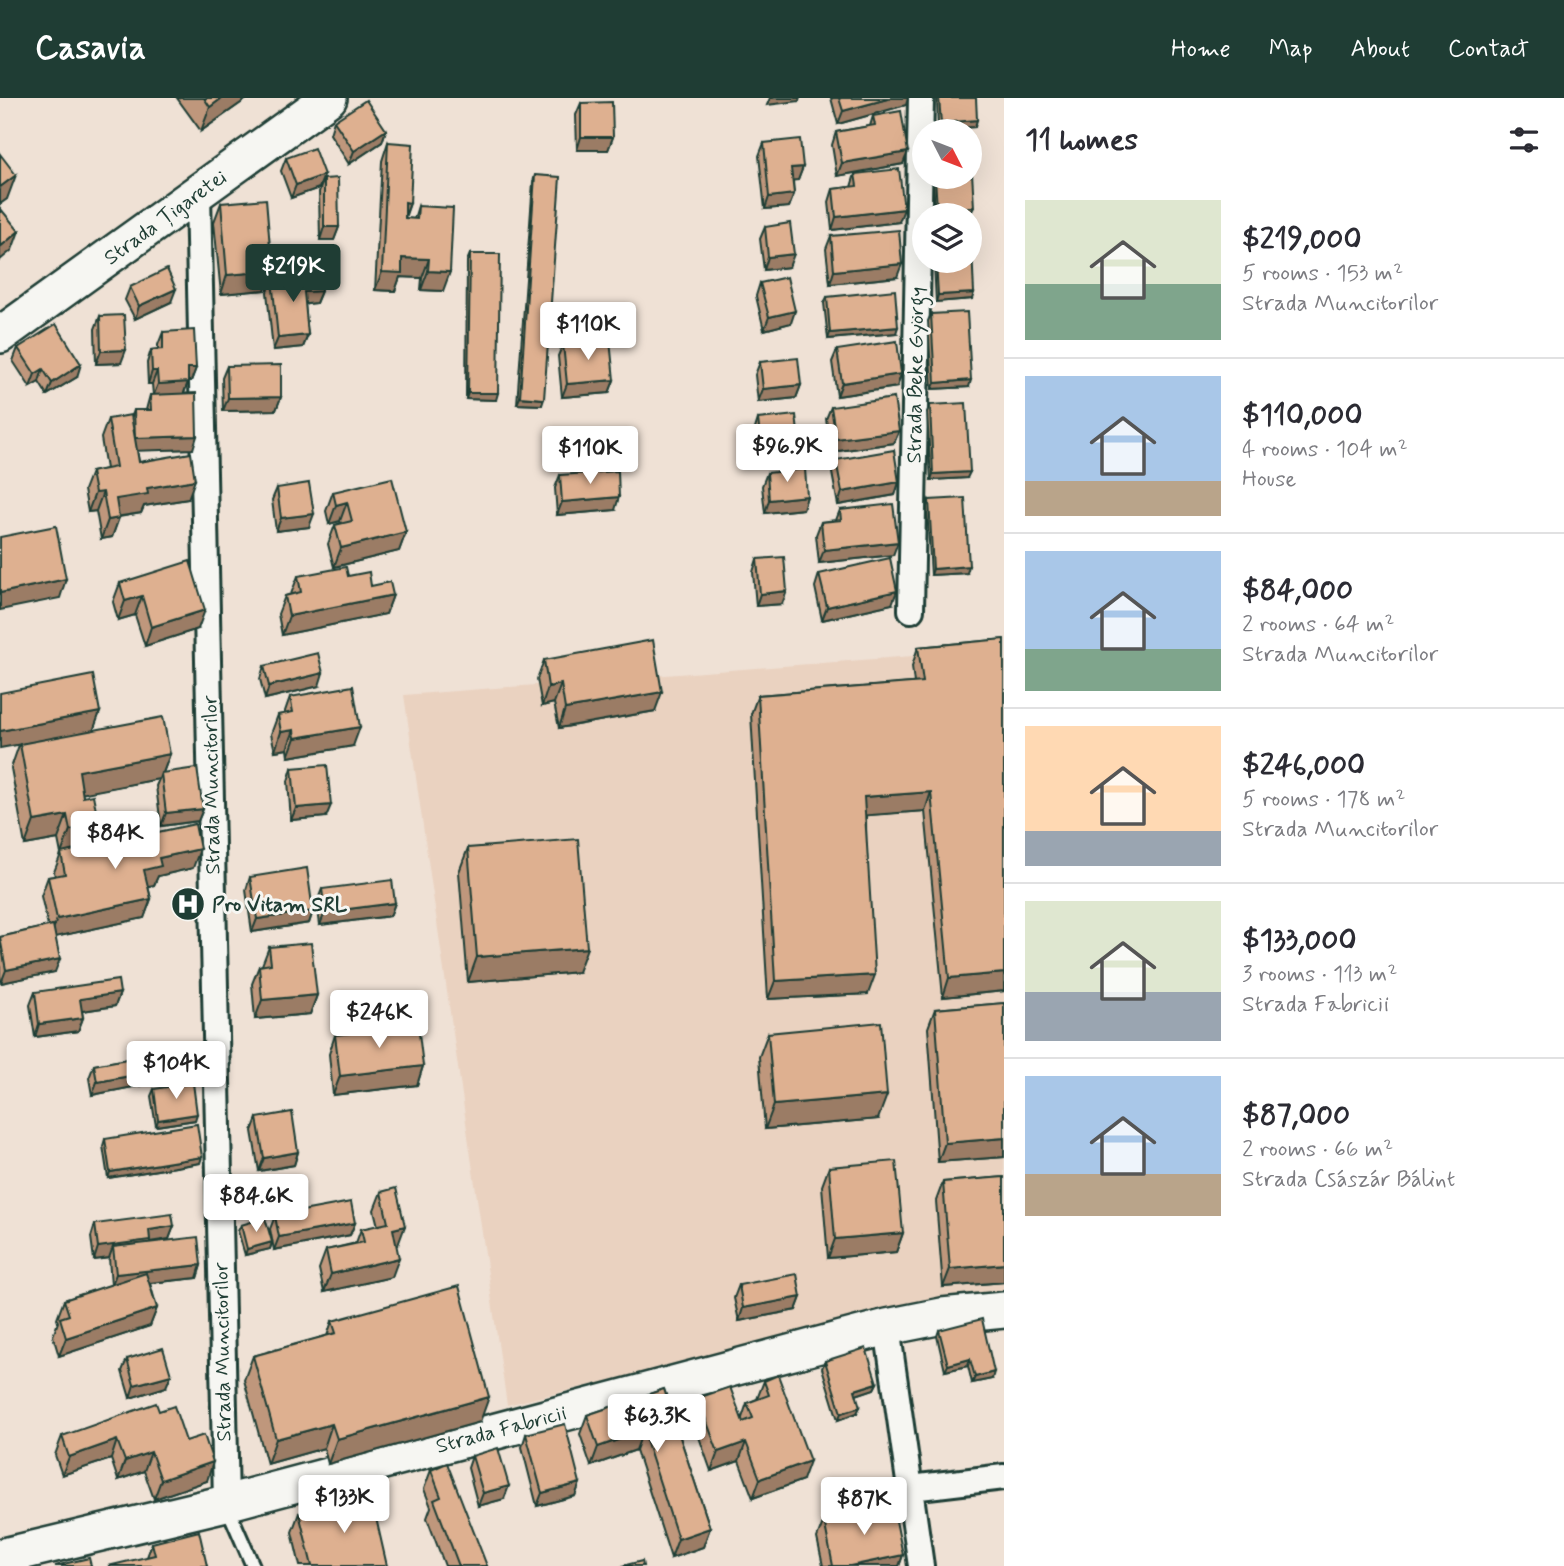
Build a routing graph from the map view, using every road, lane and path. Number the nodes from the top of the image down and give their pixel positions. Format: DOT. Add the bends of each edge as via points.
graph roads {
  1 [pos="921,98"];
  2 [pos="324,99"];
  3 [pos="198,193"];
  4 [pos="0,335"];
  5 [pos="911,610"];
  6 [pos="1004,1310"];
  7 [pos="887,1327"];
  8 [pos="1004,1477"];
  9 [pos="911,1488"];
  10 [pos="226,1503"];
  11 [pos="0,1557"];
  12 [pos="253,1566"];
  13 [pos="921,1566"];
  1 -- 5 [label="street, Strada Beke György"];
  2 -- 3 [label="main road, Strada Țigaretei"];
  3 -- 4 [label="main road, Strada Țigaretei"];
  3 -- 10 [label="street, Strada Muncitorilor"];
  6 -- 7 [label="main road, Strada Fabricii"];
  7 -- 9 [label="street"];
  7 -- 10 [label="main road, Strada Fabricii"];
  8 -- 9 [label="street"];
  9 -- 13 [label="street"];
  10 -- 11 [label="main road, Strada Fabricii"];
  10 -- 12 [label="lane"];
}
